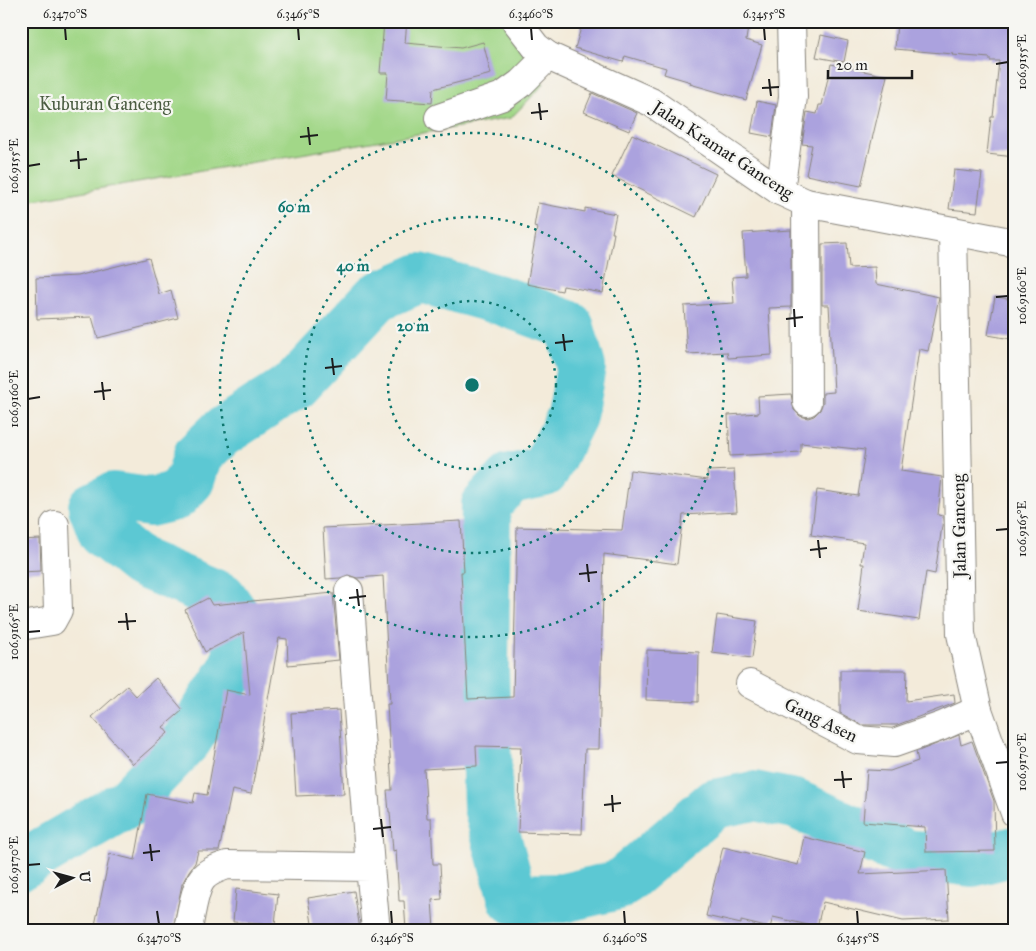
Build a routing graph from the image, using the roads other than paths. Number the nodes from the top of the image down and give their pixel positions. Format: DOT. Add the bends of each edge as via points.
graph roads {
  1 [pos="516,21"];
  2 [pos="791,21"];
  3 [pos="548,56"];
  4 [pos="439,118"];
  5 [pos="780,191"];
  6 [pos="806,203"];
  7 [pos="953,231"];
  8 [pos="1015,243"];
  9 [pos="807,402"];
  10 [pos="55,525"];
  11 [pos="349,591"];
  12 [pos="21,626"];
  13 [pos="750,684"];
  14 [pos="978,710"];
  15 [pos="1015,813"];
  16 [pos="370,868"];
  17 [pos="188,930"];
  18 [pos="376,930"];
  1 -- 3 [label="street, Jalan Kramat Ganceng" via="536,47"];
  2 -- 5 [label="street" via="793,97"];
  3 -- 4 [label="street" via="503,96"];
  3 -- 5 [label="street, Jalan Kramat Ganceng" via="651,102"];
  5 -- 6 [label="street, Jalan Kramat Ganceng"];
  6 -- 7 [label="street, Jalan Kramat Ganceng"];
  6 -- 9 [label="street"];
  7 -- 8 [label="street, Jalan Kramat Ganceng"];
  7 -- 14 [label="street, Jalan Ganceng" via="961,634"];
  10 -- 12 [label="street" via="58,610 52,621"];
  11 -- 16 [label="street"];
  13 -- 14 [label="street, Gang Asen" via="858,740 894,743"];
  14 -- 15 [label="street, Jalan Ganceng"];
  16 -- 17 [label="street" via="227,865 202,879"];
  16 -- 18 [label="street"];
}
